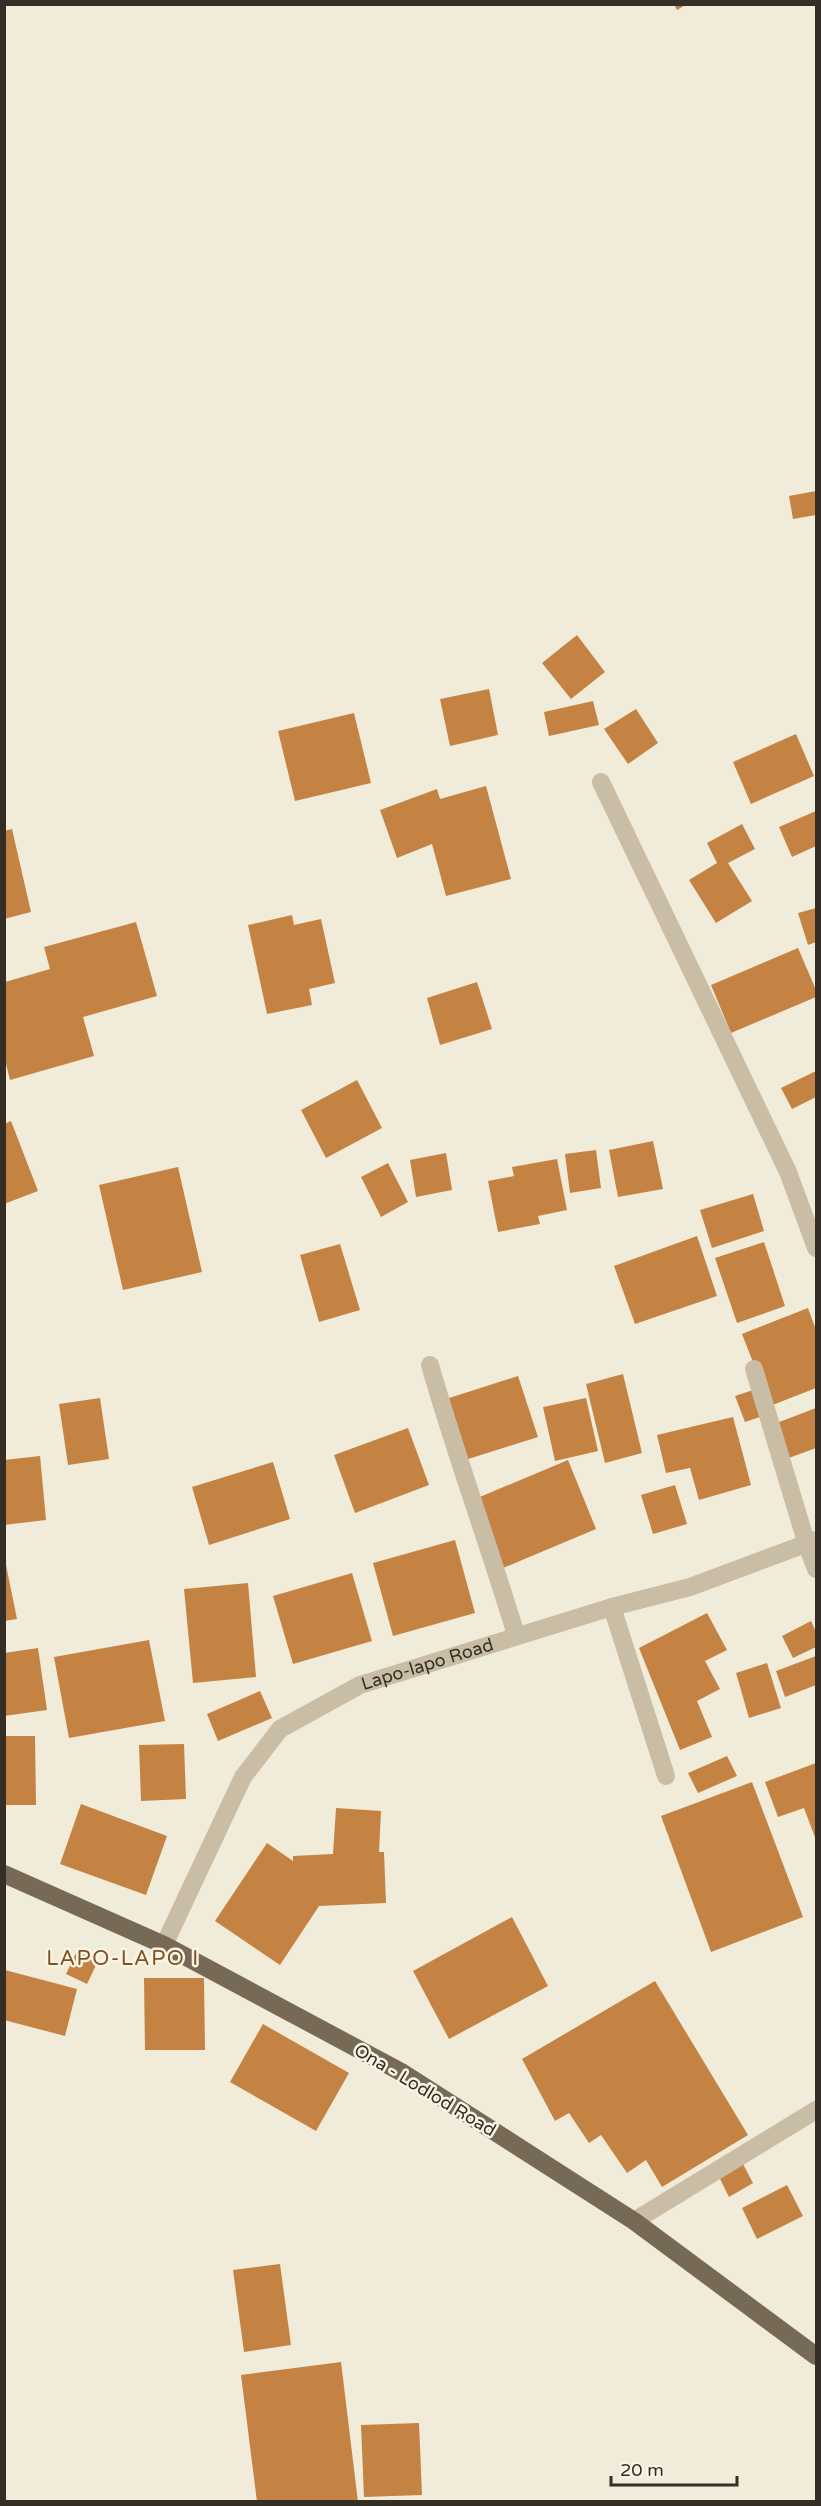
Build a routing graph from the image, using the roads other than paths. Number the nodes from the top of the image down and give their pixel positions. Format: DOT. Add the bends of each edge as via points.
graph roads {
  1 [pos="601,782"];
  2 [pos="816,1248"];
  3 [pos="430,1365"];
  4 [pos="754,1369"];
  5 [pos="812,1543"];
  6 [pos="816,1569"];
  7 [pos="612,1607"];
  8 [pos="516,1635"];
  9 [pos="666,1776"];
  10 [pos="4,1874"];
  11 [pos="164,1945"];
  12 [pos="816,2110"];
  13 [pos="634,2221"];
  14 [pos="816,2356"];
  1 -- 2 [label="street" via="788,1172"];
  3 -- 8 [label="street"];
  4 -- 5 [label="street"];
  5 -- 6 [label="street"];
  5 -- 7 [label="street, Lapo-lapo Road" via="690,1587"];
  7 -- 8 [label="street, Lapo-lapo Road"];
  7 -- 9 [label="street"];
  8 -- 11 [label="street, Lapo-lapo Road" via="360,1685 280,1729 243,1777"];
  10 -- 11 [label="main road, Ona - Lodlod Road"];
  11 -- 13 [label="main road, Ona - Lodlod Road" via="403,2073"];
  12 -- 13 [label="street"];
  13 -- 14 [label="main road, Ona - Lodlod Road"];
}
